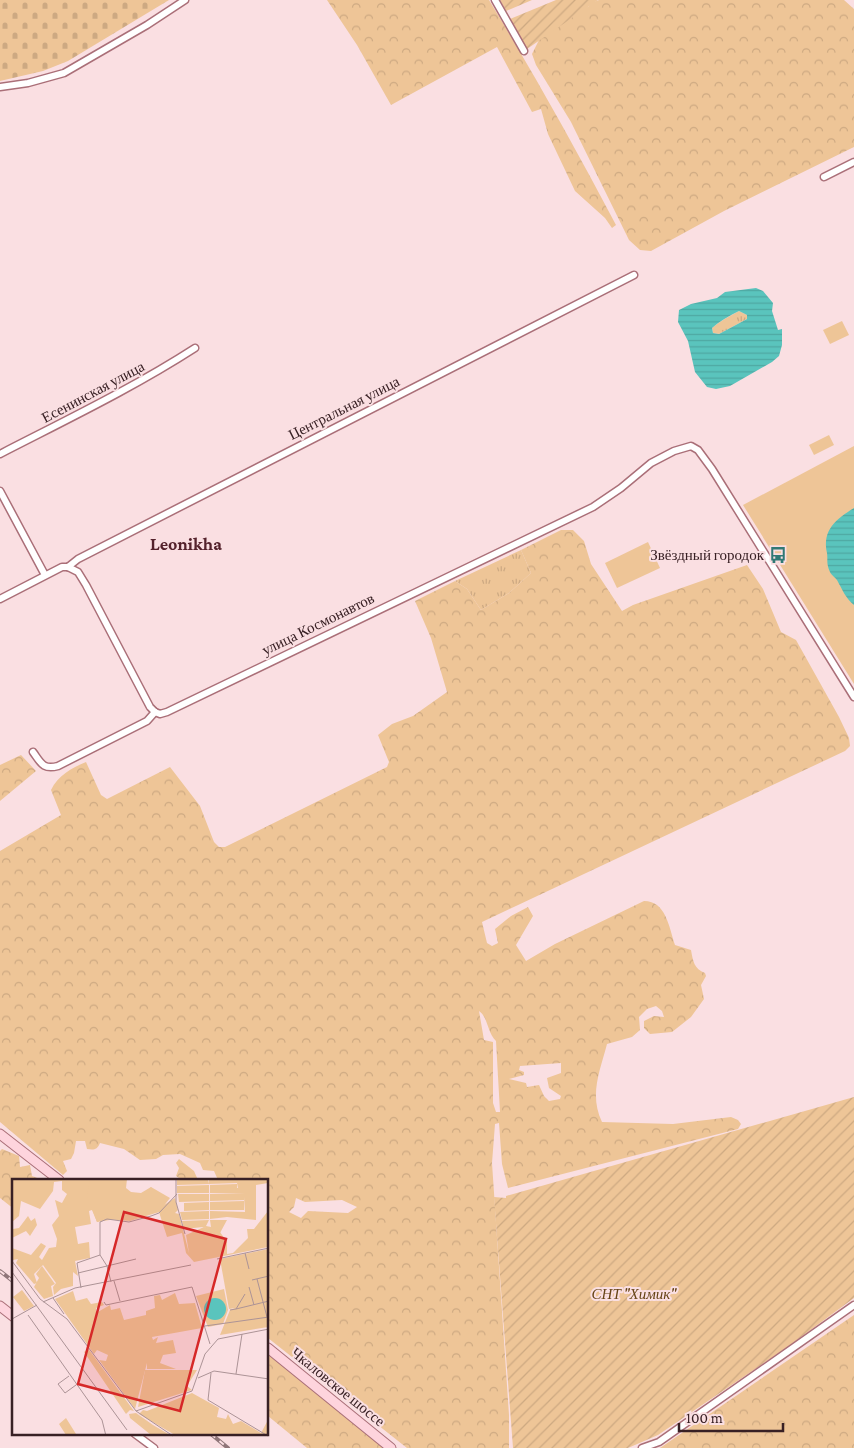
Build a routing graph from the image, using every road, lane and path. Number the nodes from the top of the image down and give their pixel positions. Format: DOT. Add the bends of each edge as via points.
graph roads {
  1 [pos="184,0"];
  2 [pos="495,0"];
  3 [pos="524,51"];
  4 [pos="0,87"];
  5 [pos="854,162"];
  6 [pos="824,177"];
  7 [pos="634,275"];
  8 [pos="195,348"];
  9 [pos="0,454"];
  10 [pos="0,491"];
  11 [pos="68,567"];
  12 [pos="45,576"];
  13 [pos="0,599"];
  14 [pos="854,697"];
  15 [pos="155,712"];
  16 [pos="33,752"];
  17 [pos="0,1134"];
  18 [pos="58,1179"];
  19 [pos="854,1305"];
  20 [pos="0,1306"];
  21 [pos="12,1315"];
  22 [pos="269,1349"];
  23 [pos="139,1436"];
  24 [pos="154,1448"];
  25 [pos="391,1448"];
  26 [pos="642,1448"];
  1 -- 4 [label="street" via="64,73"];
  2 -- 3 [label="street"];
  5 -- 6 [label="street"];
  7 -- 11 [label="street, Центральная улица" via="74,561"];
  8 -- 9 [label="street, Есенинская улица" via="125,390"];
  10 -- 12 [label="street"];
  11 -- 12 [label="street, Центральная улица"];
  11 -- 15 [label="street" via="78,572 86,585"];
  12 -- 13 [label="street, Центральная улица"];
  14 -- 15 [label="street, улица Космонавтов" via="712,469 692,446 651,463 593,507 167,712"];
  15 -- 16 [label="street, улица Космонавтов" via="147,721 58,766 44,767"];
  17 -- 18 [label="street"];
  19 -- 26 [label="street" via="659,1442"];
  20 -- 21 [label="street"];
  22 -- 25 [label="street, Чкаловское шоссе"];
  23 -- 24 [label="street"];
}
